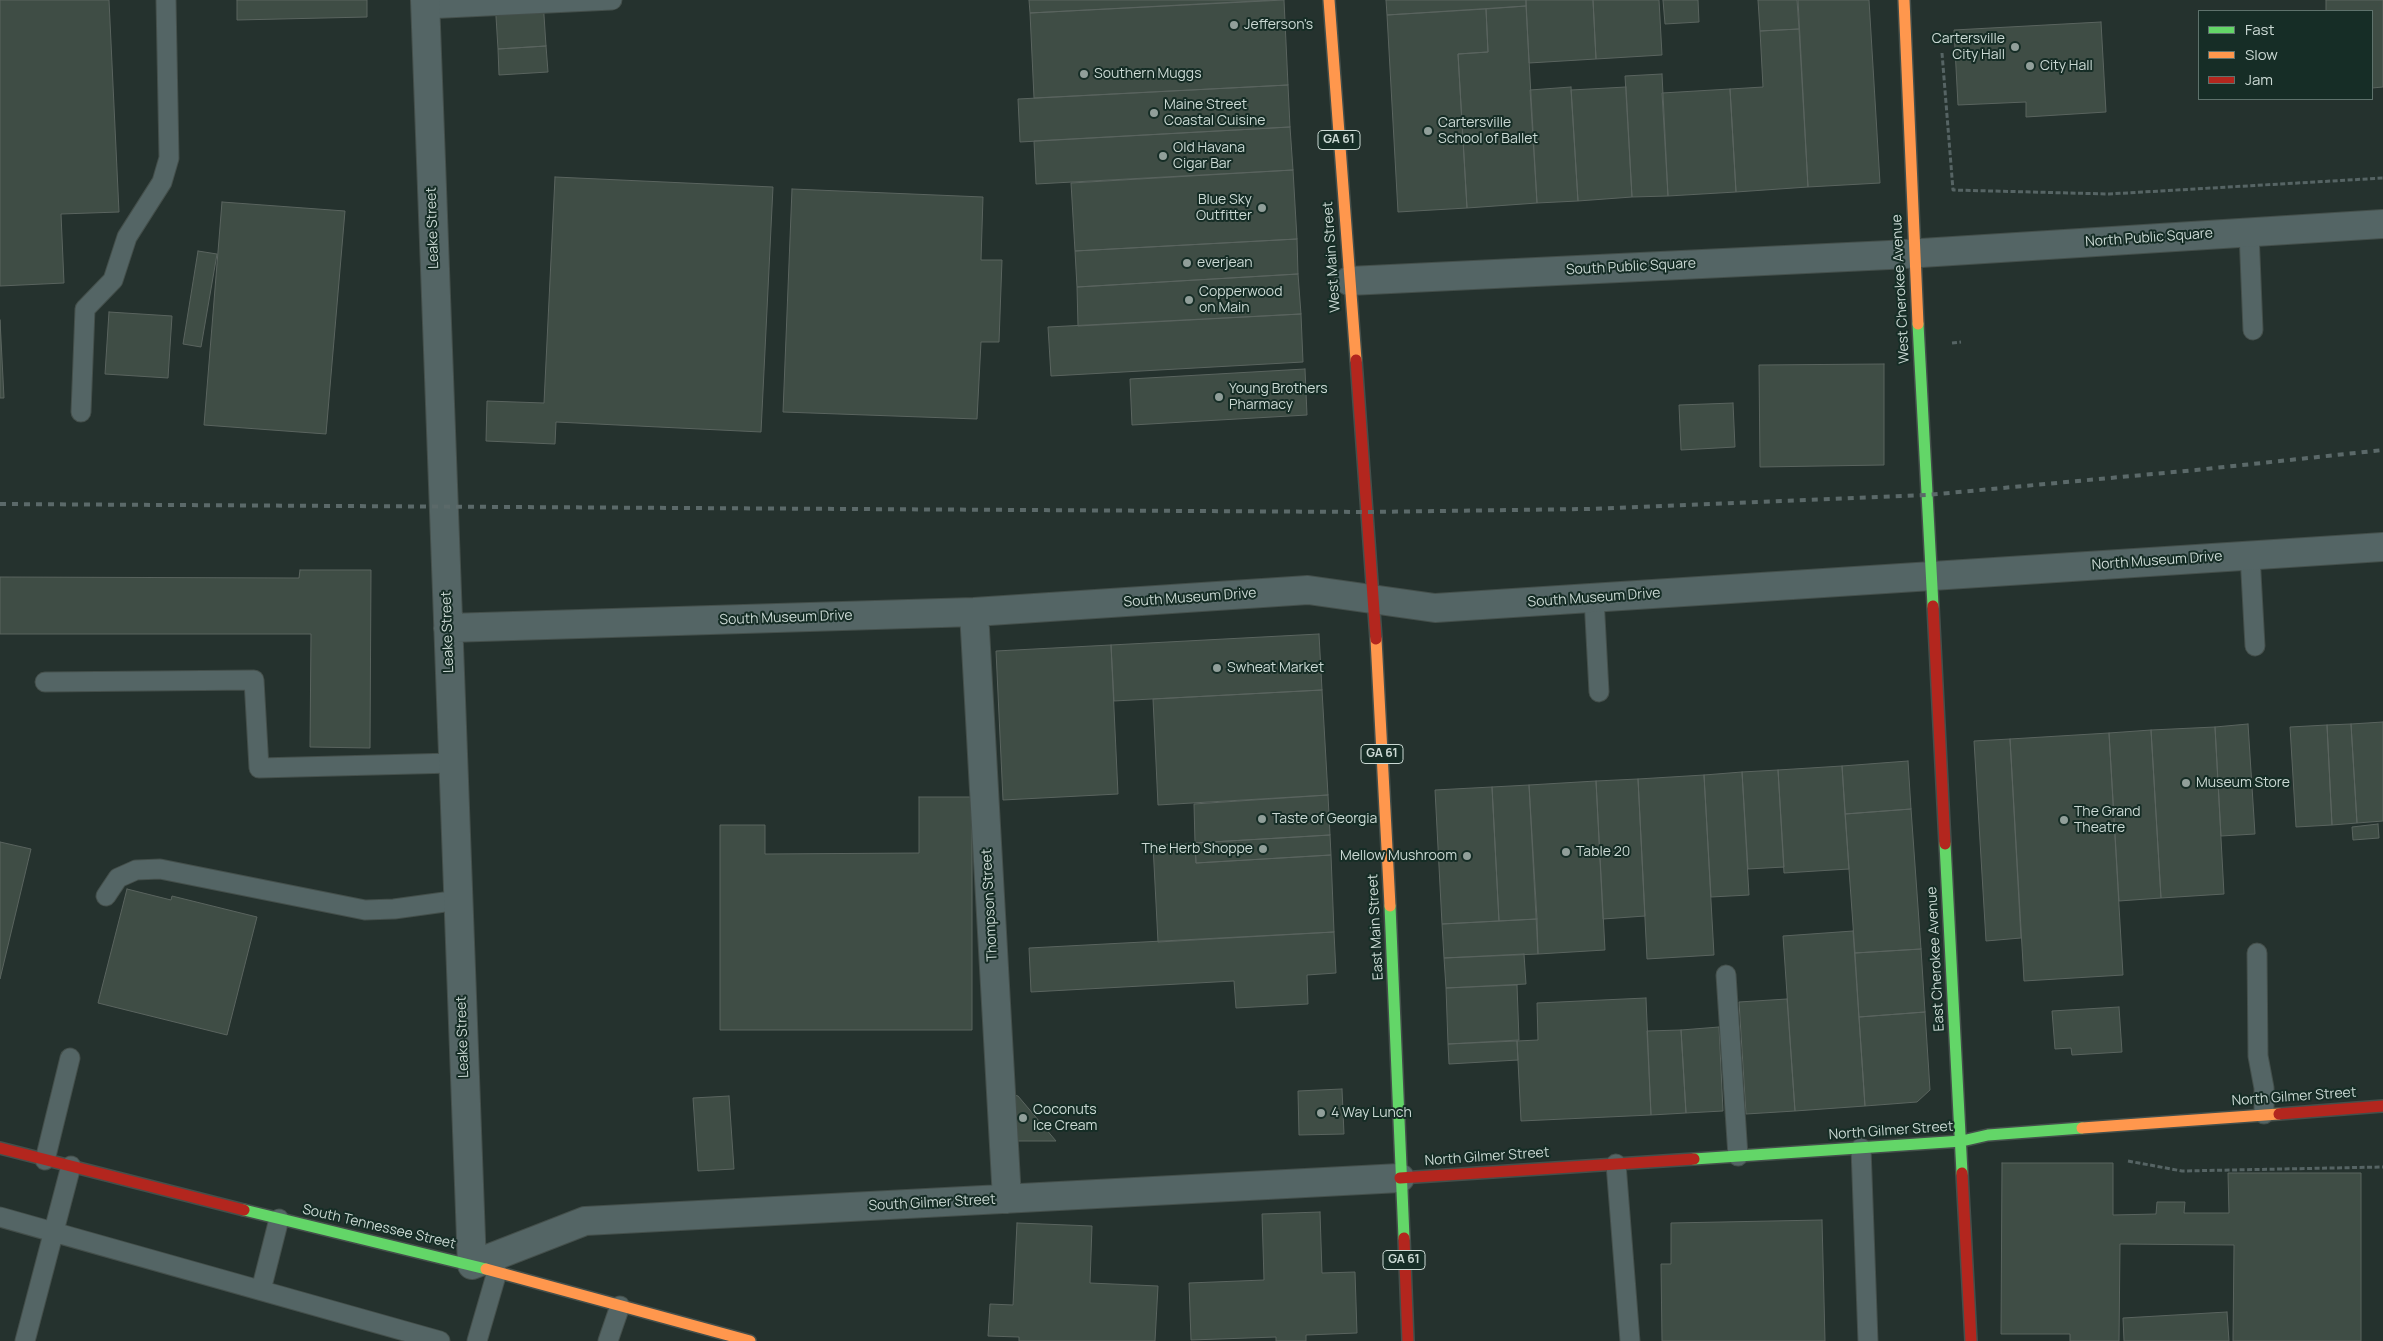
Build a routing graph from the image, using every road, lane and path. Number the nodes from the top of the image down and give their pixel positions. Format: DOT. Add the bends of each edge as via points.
graph roads {
  1 [pos="166,0"];
  2 [pos="612,0"];
  3 [pos="1329,0"];
  4 [pos="1904,0"];
  5 [pos="425,4"];
  6 [pos="1942,48"];
  7 [pos="2383,178"];
  8 [pos="2383,224"];
  9 [pos="2249,232"];
  10 [pos="1914,254"];
  11 [pos="1349,281"];
  12 [pos="2253,330"];
  13 [pos="1948,336"];
  14 [pos="1948,344"];
  15 [pos="81,412"];
  16 [pos="1366,512"];
  17 [pos="2383,547"];
  18 [pos="2250,555"];
  19 [pos="1931,576"];
  20 [pos="1594,598"];
  21 [pos="1374,599"];
  22 [pos="974,612"];
  23 [pos="448,628"];
  24 [pos="2255,646"];
  25 [pos="45,682"];
  26 [pos="1599,692"];
  27 [pos="453,763"];
  28 [pos="106,896"];
  29 [pos="458,900"];
  30 [pos="2257,952"];
  31 [pos="1726,975"];
  32 [pos="70,1058"];
  33 [pos="2383,1106"];
  34 [pos="2264,1114"];
  35 [pos="1962,1141"];
  36 [pos="0,1148"];
  37 [pos="1861,1148"];
  38 [pos="1738,1156"];
  39 [pos="46,1160"];
  40 [pos="2121,1160"];
  41 [pos="1616,1164"];
  42 [pos="71,1166"];
  43 [pos="2383,1167"];
  44 [pos="1400,1178"];
  45 [pos="1006,1199"];
  46 [pos="0,1216"];
  47 [pos="280,1219"];
  48 [pos="52,1231"];
  49 [pos="472,1265"];
  50 [pos="497,1272"];
  51 [pos="261,1290"];
  52 [pos="620,1306"];
  53 [pos="721,1337"];
  54 [pos="25,1341"];
  55 [pos="440,1341"];
  56 [pos="477,1341"];
  57 [pos="608,1341"];
  58 [pos="750,1341"];
  59 [pos="1408,1341"];
  60 [pos="1630,1341"];
  61 [pos="1868,1341"];
  62 [pos="1971,1341"];
  1 -- 15 [label="lane" via="169,158 162,182 127,237 113,280 85,309"];
  2 -- 5 [label="lane"];
  3 -- 11 [label="street, West Main Street / GA 61"];
  4 -- 10 [label="street, West Cherokee Avenue"];
  5 -- 23 [label="street, Leake Street"];
  6 -- 7 [label="path" via="1953,190 2109,194"];
  8 -- 9 [label="street, North Public Square"];
  9 -- 10 [label="street, North Public Square"];
  9 -- 12 [label="lane"];
  10 -- 11 [label="street, South Public Square"];
  10 -- 19 [label="street, West Cherokee Avenue"];
  11 -- 16 [label="street, West Main Street / GA 61"];
  13 -- 14 [label="path"];
  16 -- 21 [label="street, East Main Street / GA 61"];
  17 -- 18 [label="street, North Museum Drive"];
  18 -- 19 [label="street, North Museum Drive"];
  18 -- 24 [label="lane"];
  19 -- 20 [label="street, South Museum Drive"];
  19 -- 35 [label="street, East Cherokee Avenue"];
  20 -- 21 [label="street, South Museum Drive" via="1435,608"];
  20 -- 26 [label="lane"];
  21 -- 22 [label="street, South Museum Drive" via="1308,590"];
  21 -- 44 [label="street, East Main Street / GA 61" via="1395,997"];
  22 -- 23 [label="street, South Museum Drive"];
  22 -- 45 [label="street, Thompson Street"];
  23 -- 27 [label="street, Leake Street"];
  25 -- 27 [label="lane" via="254,680 259,768"];
  27 -- 29 [label="street, Leake Street"];
  28 -- 29 [label="lane" via="118,878 136,870 160,869 365,910"];
  29 -- 49 [label="street, Leake Street"];
  30 -- 34 [label="lane" via="2258,1056 2264,1088"];
  31 -- 38 [label="lane"];
  32 -- 39 [label="lane"];
  33 -- 34 [label="street, North Gilmer Street"];
  34 -- 35 [label="street, North Gilmer Street" via="1988,1134"];
  35 -- 37 [label="street, North Gilmer Street"];
  35 -- 62 [label="street, East Cherokee Avenue" via="1961,1179"];
  36 -- 39 [label="street, South Tennessee Street"];
  37 -- 38 [label="street, North Gilmer Street"];
  37 -- 61 [label="lane"];
  38 -- 41 [label="street, North Gilmer Street"];
  39 -- 42 [label="street, South Tennessee Street"];
  40 -- 43 [label="path" via="2182,1171"];
  41 -- 44 [label="street, North Gilmer Street"];
  41 -- 60 [label="lane"];
  42 -- 47 [label="street, South Tennessee Street"];
  42 -- 48 [label="lane"];
  44 -- 45 [label="street, South Gilmer Street"];
  44 -- 59 [label="street, East Main Street / GA 61"];
  45 -- 49 [label="street, South Gilmer Street" via="585,1221"];
  46 -- 48 [label="lane"];
  47 -- 49 [label="street, South Tennessee Street"];
  47 -- 51 [label="lane"];
  48 -- 51 [label="lane"];
  48 -- 54 [label="lane"];
  49 -- 50 [label="street, South Tennessee Street"];
  50 -- 52 [label="street, South Tennessee Street"];
  50 -- 56 [label="lane"];
  51 -- 55 [label="lane"];
  52 -- 53 [label="street, South Tennessee Street"];
  52 -- 57 [label="lane"];
  53 -- 58 [label="street, South Tennessee Street"];
}
